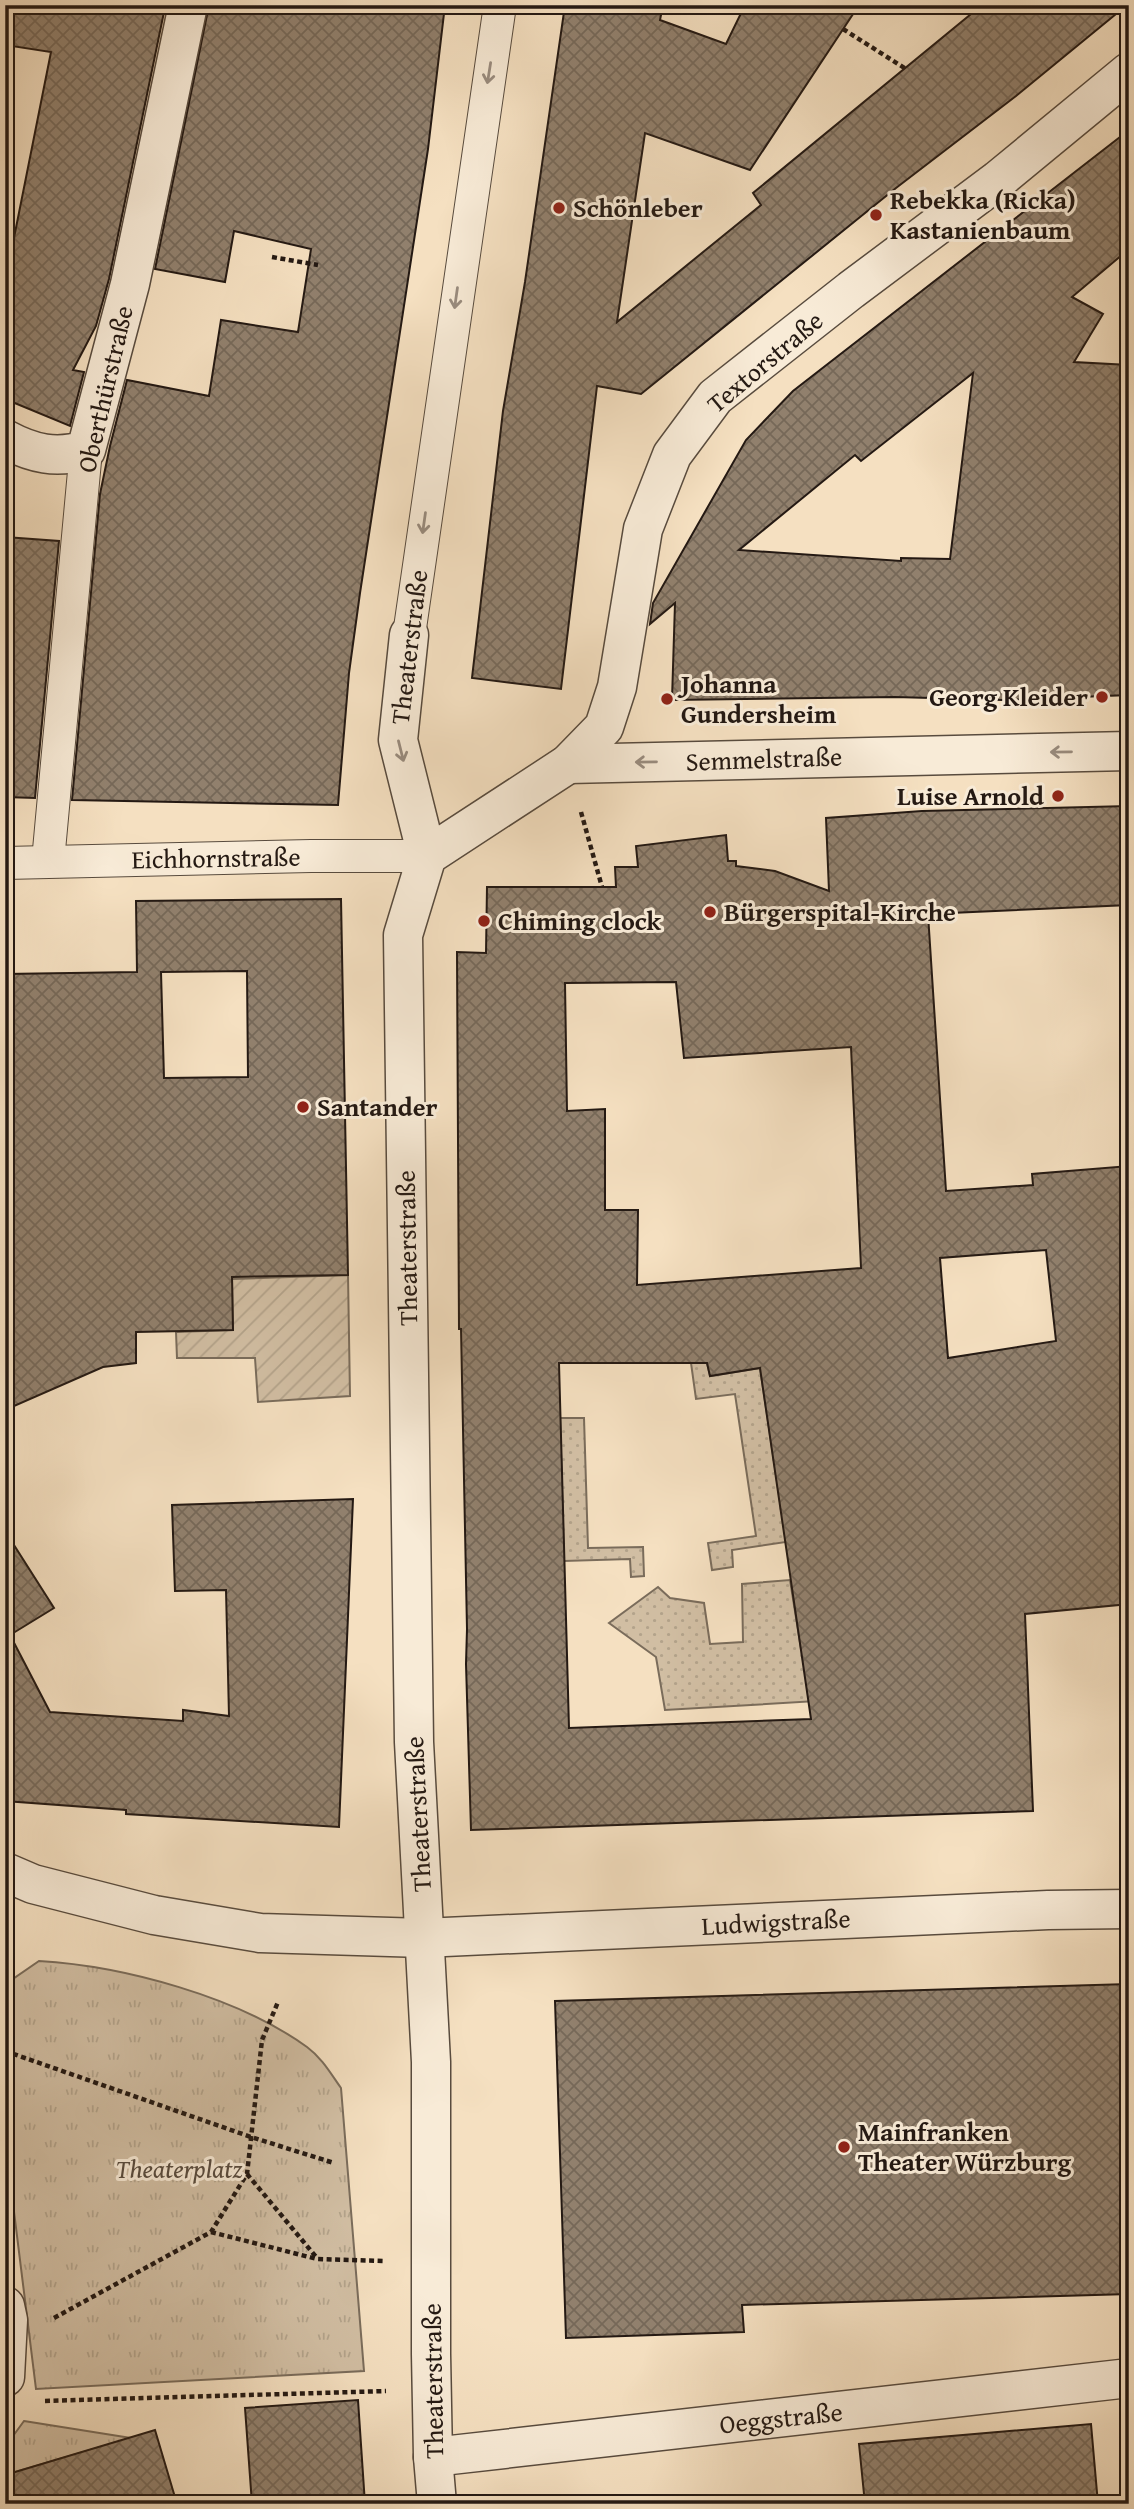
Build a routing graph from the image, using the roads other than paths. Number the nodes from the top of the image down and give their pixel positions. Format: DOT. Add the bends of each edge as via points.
graph roads {
  1 [pos="188,5"];
  2 [pos="500,5"];
  3 [pos="1129,72"];
  4 [pos="5,439"];
  5 [pos="86,450"];
  6 [pos="409,635"];
  7 [pos="1129,751"];
  8 [pos="568,764"];
  9 [pos="427,856"];
  10 [pos="48,861"];
  11 [pos="5,863"];
  12 [pos="5,1872"];
  13 [pos="1129,1909"];
  14 [pos="424,1938"];
  15 [pos="7,2313"];
  16 [pos="1129,2378"];
  17 [pos="19,2389"];
  18 [pos="433,2457"];
  19 [pos="437,2504"];
  1 -- 5 [label="street, Oberthürstraße" via="130,284"];
  2 -- 6 [label="street, Theaterstraße, one-way"];
  3 -- 8 [label="street, Textorstraße" via="998,180 715,397 672,455 643,529 617,687 604,727"];
  4 -- 5 [label="street" via="54,456"];
  5 -- 10 [label="street, Oberthürstraße"];
  6 -- 9 [label="street, Theaterstraße, one-way" via="398,740"];
  7 -- 8 [label="street, Semmelstraße, one-way"];
  8 -- 9 [label="street"];
  9 -- 10 [label="street, Eichhornstraße"];
  9 -- 14 [label="street, Theaterstraße" via="403,935 414,1742"];
  10 -- 11 [label="street, Eichhornstraße"];
  12 -- 14 [label="street" via="33,1884 154,1915 260,1933"];
  13 -- 14 [label="street, Ludwigstraße"];
  14 -- 18 [label="street, Theaterstraße" via="431,2062"];
  15 -- 17 [label="street"];
  16 -- 18 [label="street, Oeggstraße"];
  18 -- 19 [label="street, Theaterstraße"];
}
